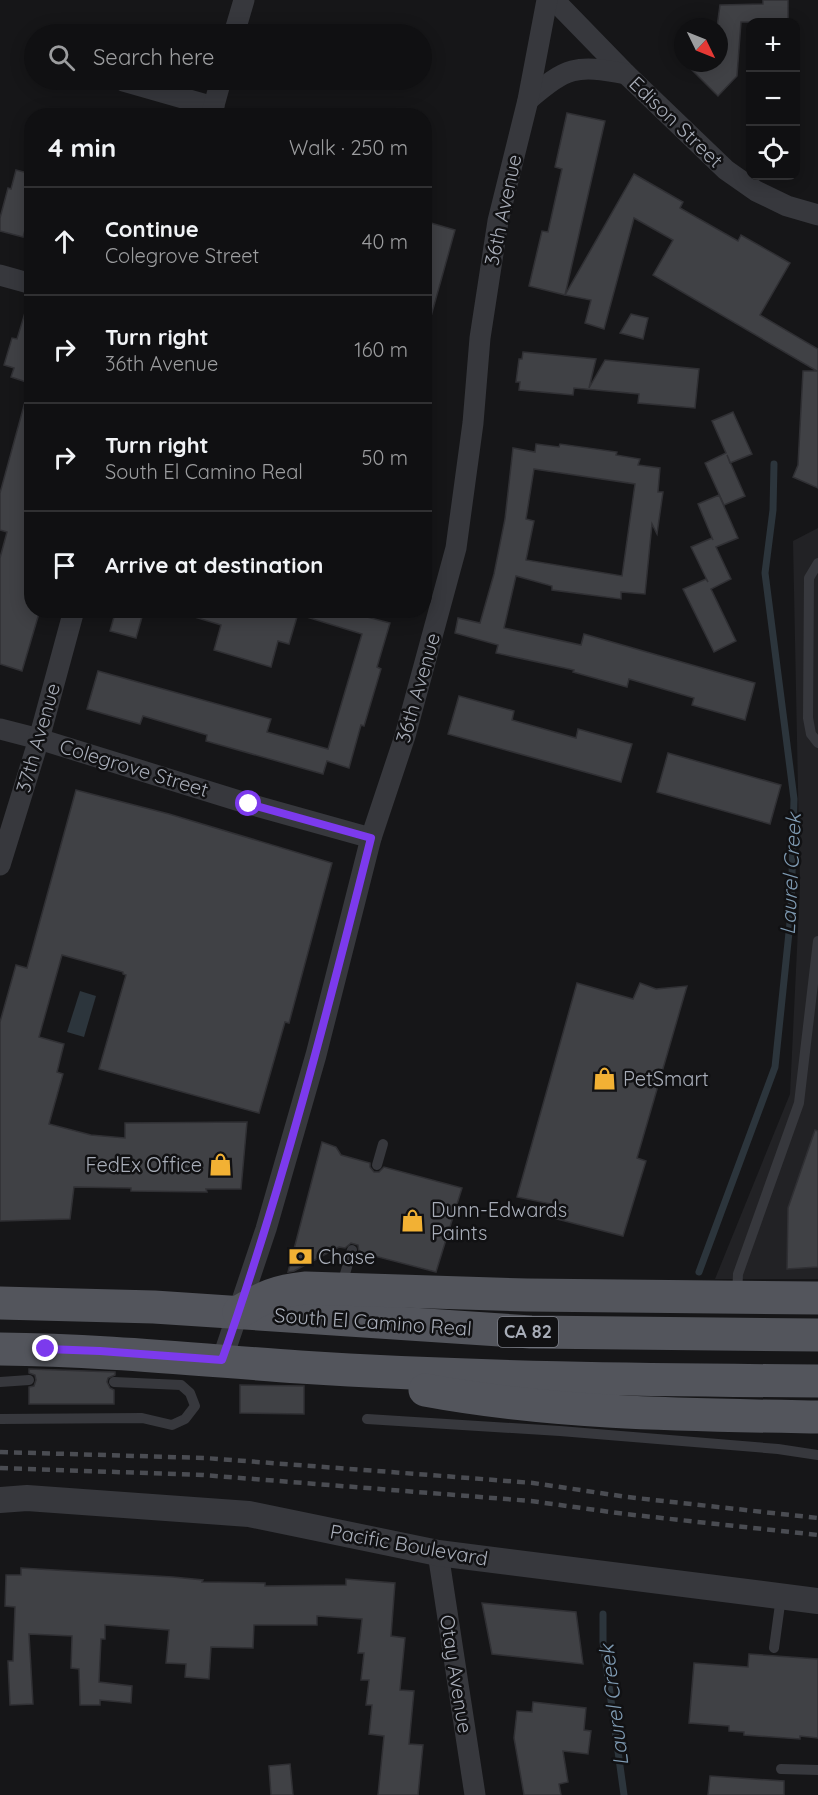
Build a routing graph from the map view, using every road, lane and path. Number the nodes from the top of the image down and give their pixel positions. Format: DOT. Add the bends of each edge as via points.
graph roads {
  1 [pos="243,0"];
  2 [pos="547,0"];
  3 [pos="554,0"];
  4 [pos="237,24"];
  5 [pos="626,74"];
  6 [pos="150,90"];
  7 [pos="218,90"];
  8 [pos="528,100"];
  9 [pos="204,108"];
  10 [pos="214,108"];
  11 [pos="818,215"];
  12 [pos="0,275"];
  13 [pos="24,282"];
  14 [pos="818,563"];
  15 [pos="72,618"];
  16 [pos="0,729"];
  17 [pos="39,739"];
  18 [pos="818,743"];
  19 [pos="371,838"];
  20 [pos="0,866"];
  21 [pos="818,941"];
  22 [pos="383,1144"];
  23 [pos="377,1165"];
  24 [pos="352,1250"];
  25 [pos="341,1290"];
  26 [pos="737,1297"];
  27 [pos="818,1298"];
  28 [pos="0,1303"];
  29 [pos="239,1312"];
  30 [pos="818,1335"];
  31 [pos="0,1349"];
  32 [pos="222,1360"];
  33 [pos="299,1367"];
  34 [pos="29,1380"];
  35 [pos="818,1381"];
  36 [pos="0,1382"];
  37 [pos="114,1382"];
  38 [pos="818,1417"];
  39 [pos="0,1419"];
  40 [pos="367,1419"];
  41 [pos="818,1455"];
  42 [pos="0,1500"];
  43 [pos="438,1553"];
  44 [pos="781,1597"];
  45 [pos="818,1601"];
  46 [pos="774,1648"];
  47 [pos="781,1769"];
  48 [pos="818,1770"];
  49 [pos="475,1795"];
  1 -- 4 [label="street"];
  2 -- 8 [label="street, 36th Avenue"];
  3 -- 5 [label="street, Edison Street"];
  5 -- 8 [label="street" via="592,68 569,71"];
  5 -- 11 [label="street, Edison Street" via="726,170 756,191"];
  6 -- 9 [label="street"];
  7 -- 10 [label="street"];
  8 -- 19 [label="street, 36th Avenue" via="498,221 456,548 405,736"];
  12 -- 13 [label="street"];
  14 -- 18 [label="lane" via="809,578 808,706 811,734"];
  15 -- 17 [label="street, 37th Avenue"];
  16 -- 17 [label="street, Colegrove Street"];
  17 -- 19 [label="street, Colegrove Street"];
  17 -- 20 [label="street, 37th Avenue"];
  19 -- 29 [label="street, 36th Avenue" via="316,1055"];
  21 -- 26 [label="lane" via="799,1103 738,1274"];
  22 -- 23 [label="lane"];
  24 -- 25 [label="lane"];
  25 -- 26 [label="main road"];
  25 -- 29 [label="main road" via="285,1290"];
  26 -- 27 [label="main road"];
  28 -- 29 [label="main road, South El Camino Real / CA 82"];
  29 -- 30 [label="main road, South El Camino Real / CA 82" via="531,1332"];
  29 -- 32 [label="street, 36th Avenue"];
  31 -- 32 [label="main road, CA 82"];
  32 -- 33 [label="main road, CA 82"];
  33 -- 35 [label="main road, CA 82" via="597,1380"];
  33 -- 38 [label="main road" via="527,1405"];
  34 -- 36 [label="lane"];
  37 -- 39 [label="lane" via="181,1385 190,1393 195,1406 185,1419 172,1425 142,1418"];
  40 -- 41 [label="lane" via="571,1432"];
  42 -- 43 [label="street, Pacific Boulevard" via="27,1498 249,1514"];
  43 -- 44 [label="street, Pacific Boulevard"];
  43 -- 49 [label="street, Otay Avenue"];
  44 -- 45 [label="street, Pacific Boulevard"];
  44 -- 46 [label="lane"];
  47 -- 48 [label="lane"];
}
